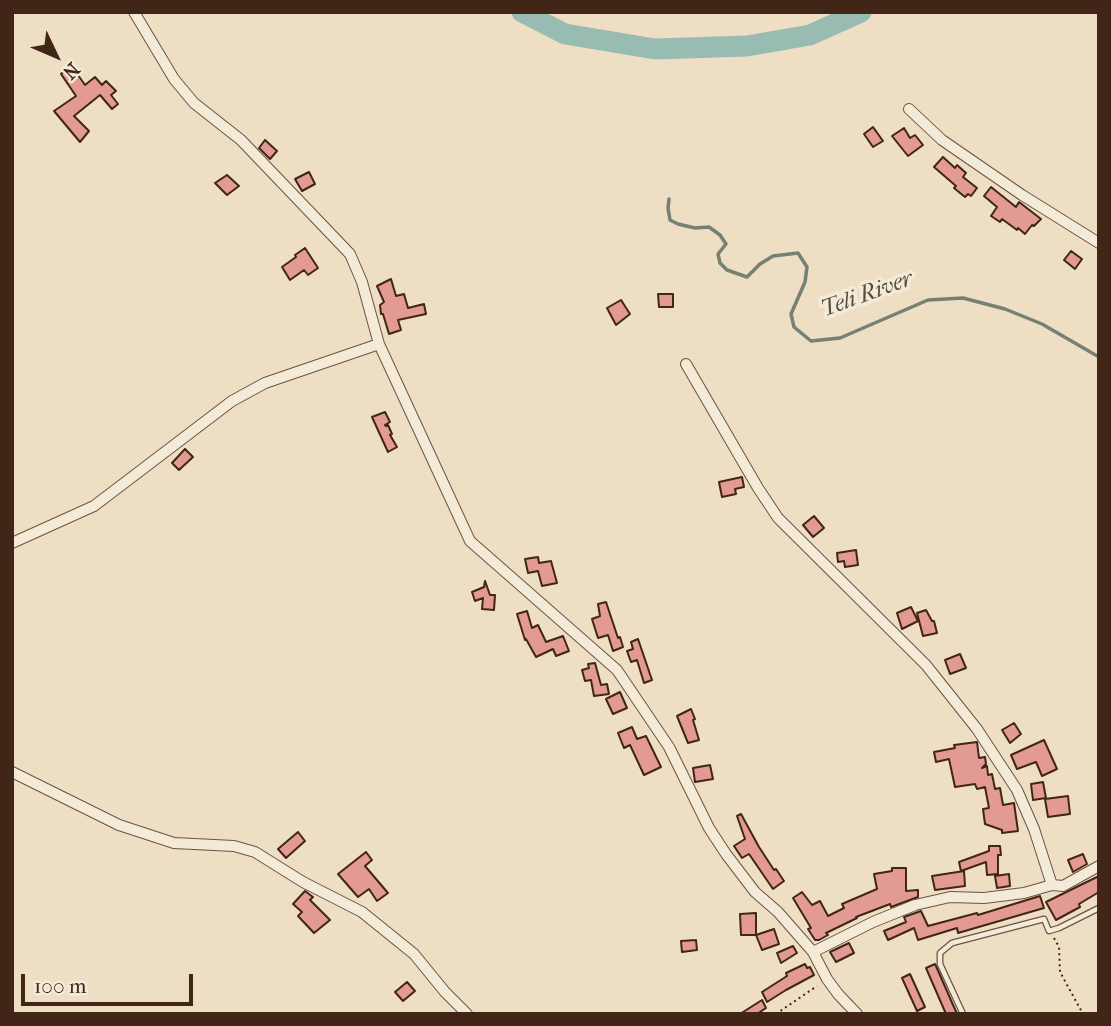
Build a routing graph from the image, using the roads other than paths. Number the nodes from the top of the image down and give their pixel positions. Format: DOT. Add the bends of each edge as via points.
graph roads {
  1 [pos="134,12"];
  2 [pos="909,109"];
  3 [pos="1099,243"];
  4 [pos="379,345"];
  5 [pos="686,364"];
  6 [pos="12,543"];
  7 [pos="12,772"];
  8 [pos="1099,866"];
  9 [pos="1052,885"];
  10 [pos="1099,908"];
  11 [pos="813,952"];
  12 [pos="467,1014"];
  13 [pos="857,1014"];
  14 [pos="963,1014"];
  1 -- 4 [label="street" via="194,103 240,141 349,254 362,282"];
  2 -- 3 [label="street" via="942,140"];
  4 -- 6 [label="street" via="265,383 232,401 94,506"];
  4 -- 11 [label="street" via="470,541 617,670 669,747 726,854 755,892"];
  5 -- 9 [label="street" via="778,518 926,665 977,729 1017,790"];
  7 -- 12 [label="street" via="119,825 174,843 234,846 255,852 362,912 414,954"];
  8 -- 9 [label="street" via="1063,886"];
  9 -- 11 [label="street" via="1024,893 950,897 915,905"];
  10 -- 14 [label="lane" via="1049,931 1044,919 952,943 940,953 940,964"];
  11 -- 13 [label="street" via="827,979"];
}
